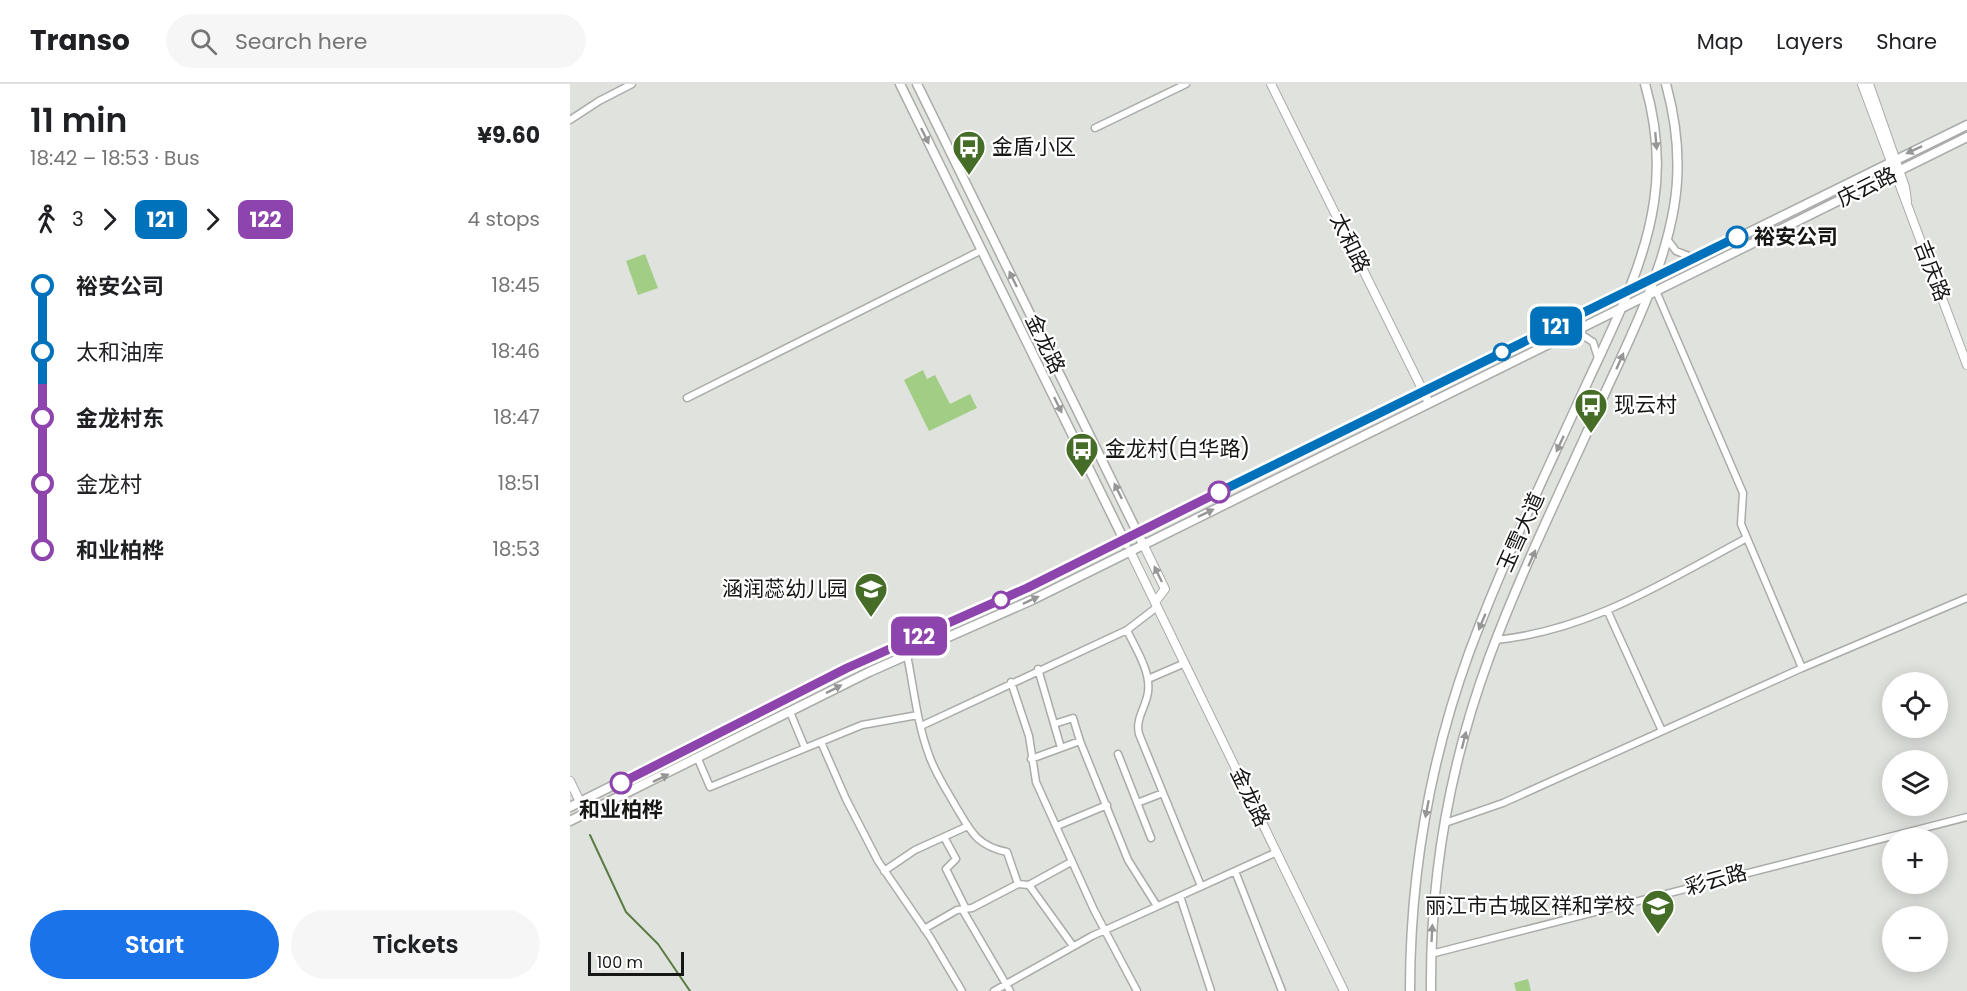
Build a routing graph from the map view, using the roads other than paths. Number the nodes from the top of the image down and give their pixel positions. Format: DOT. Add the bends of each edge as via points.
graph roads {
  1 [pos="632,84"];
  2 [pos="900,84"];
  3 [pos="917,84"];
  4 [pos="1186,84"];
  5 [pos="1271,84"];
  6 [pos="1645,84"];
  7 [pos="1666,84"];
  8 [pos="1862,84"];
  9 [pos="1869,84"];
  10 [pos="570,120"];
  11 [pos="1967,125"];
  12 [pos="1095,128"];
  13 [pos="1967,137"];
  14 [pos="1892,161"];
  15 [pos="1896,172"];
  16 [pos="1667,239"];
  17 [pos="982,250"];
  18 [pos="1694,258"];
  19 [pos="1653,278"];
  20 [pos="1627,291"];
  21 [pos="1656,291"];
  22 [pos="1646,296"];
  23 [pos="1619,309"];
  24 [pos="1575,331"];
  25 [pos="1599,359"];
  26 [pos="1967,365"];
  27 [pos="1423,391"];
  28 [pos="687,398"];
  29 [pos="1429,403"];
  30 [pos="1138,532"];
  31 [pos="1747,538"];
  32 [pos="1124,539"];
  33 [pos="1143,544"];
  34 [pos="1130,551"];
  35 [pos="1967,598"];
  36 [pos="1156,605"];
  37 [pos="1608,612"];
  38 [pos="1127,630"];
  39 [pos="1496,640"];
  40 [pos="907,655"];
  41 [pos="1185,663"];
  42 [pos="1802,668"];
  43 [pos="1038,669"];
  44 [pos="1148,679"];
  45 [pos="1011,682"];
  46 [pos="790,712"];
  47 [pos="918,714"];
  48 [pos="1054,724"];
  49 [pos="921,726"];
  50 [pos="1662,731"];
  51 [pos="821,741"];
  52 [pos="1080,741"];
  53 [pos="805,748"];
  54 [pos="1061,748"];
  55 [pos="1118,754"];
  56 [pos="698,759"];
  57 [pos="1031,759"];
  58 [pos="570,781"];
  59 [pos="1163,793"];
  60 [pos="580,802"];
  61 [pos="1137,803"];
  62 [pos="1107,805"];
  63 [pos="570,807"];
  64 [pos="1967,817"];
  65 [pos="570,821"];
  66 [pos="1445,823"];
  67 [pos="968,826"];
  68 [pos="1057,826"];
  69 [pos="944,837"];
  70 [pos="1151,838"];
  71 [pos="1277,852"];
  72 [pos="1071,862"];
  73 [pos="884,871"];
  74 [pos="1235,871"];
  75 [pos="1018,884"];
  76 [pos="1029,885"];
  77 [pos="1201,886"];
  78 [pos="1180,896"];
  79 [pos="1157,906"];
  80 [pos="964,909"];
  81 [pos="924,929"];
  82 [pos="1105,930"];
  83 [pos="1073,946"];
  84 [pos="1431,954"];
  85 [pos="1005,984"];
  86 [pos="962,991"];
  87 [pos="994,991"];
  88 [pos="1010,991"];
  89 [pos="1137,991"];
  90 [pos="1211,991"];
  91 [pos="1282,991"];
  92 [pos="1344,991"];
  93 [pos="1410,991"];
  94 [pos="1431,991"];
  1 -- 10 [label="street"];
  2 -- 17 [label="main road, 金龙路, one-way"];
  30 -- 3 [label="main road, 金龙路, one-way"];
  4 -- 12 [label="street"];
  5 -- 27 [label="street, 太和路"];
  6 -- 20 [label="main road, 玉雪大道, one-way" via="1655,134 1656,190 1647,237"];
  7 -- 16 [label="main road, 玉雪大道" via="1674,117 1677,161"];
  8 -- 14 [label="street, 吉庆路"];
  9 -- 14 [label="street, 吉庆路"];
  11 -- 14 [label="main road, 庆云路, one-way"];
  13 -- 15 [label="main road, 庆云路"];
  14 -- 15 [label="street, 吉庆路"];
  14 -- 18 [label="main road, 庆云路"];
  15 -- 21 [label="main road, 庆云路"];
  15 -- 26 [label="street, 吉庆路"];
  16 -- 18 [label="street" via="1680,254"];
  16 -- 19 [label="main road, 玉雪大道"];
  17 -- 28 [label="street"];
  17 -- 32 [label="main road, 金龙路, one-way"];
  18 -- 19 [label="main road, 庆云路"];
  19 -- 20 [label="main road, 庆云路"];
  19 -- 22 [label="main road, 玉雪大道"];
  20 -- 23 [label="main road, 玉雪大道"];
  20 -- 27 [label="main road, 庆云路"];
  21 -- 22 [label="main road, 庆云路"];
  21 -- 31 [label="street" via="1743,493 1741,524"];
  22 -- 23 [label="main road, 庆云路"];
  39 -- 22 [label="main road, 玉雪大道, one-way"];
  23 -- 24 [label="main road, 庆云路"];
  23 -- 25 [label="main road, 玉雪大道"];
  24 -- 25 [label="street" via="1593,342"];
  24 -- 29 [label="main road, 庆云路"];
  25 -- 93 [label="main road, 玉雪大道, one-way" via="1485,614 1452,705 1419,853"];
  27 -- 29 [label="street, 太和路"];
  27 -- 30 [label="main road, 庆云路"];
  33 -- 29 [label="main road, 庆云路, one-way"];
  30 -- 32 [label="main road, 庆云路"];
  30 -- 33 [label="main road, 金龙路"];
  31 -- 37 [label="street"];
  31 -- 42 [label="street"];
  32 -- 34 [label="main road, 金龙路"];
  32 -- 60 [label="main road, 庆云路" via="1027,588 842,671"];
  33 -- 34 [label="main road, 庆云路"];
  36 -- 33 [label="street, 金龙路, one-way" via="1166,589"];
  34 -- 36 [label="street, 金龙路"];
  40 -- 34 [label="main road, 庆云路, one-way"];
  35 -- 42 [label="street"];
  36 -- 38 [label="street"];
  36 -- 41 [label="street, 金龙路"];
  37 -- 39 [label="street" via="1564,628"];
  37 -- 50 [label="street"];
  38 -- 43 [label="street"];
  38 -- 44 [label="street"];
  66 -- 39 [label="main road, 玉雪大道, one-way" via="1466,730"];
  46 -- 40 [label="main road, 庆云路, one-way"];
  40 -- 47 [label="street"];
  41 -- 44 [label="street"];
  41 -- 71 [label="street, 金龙路"];
  42 -- 50 [label="street"];
  43 -- 45 [label="street"];
  43 -- 48 [label="street"];
  44 -- 59 [label="street" via="1148,695 1137,729"];
  45 -- 49 [label="street"];
  45 -- 57 [label="street" via="1027,729"];
  46 -- 53 [label="street"];
  46 -- 56 [label="main road, 庆云路"];
  47 -- 49 [label="street"];
  47 -- 51 [label="street" via="862,725"];
  48 -- 52 [label="street" via="1073,718"];
  48 -- 54 [label="street"];
  49 -- 67 [label="street" via="933,765"];
  50 -- 66 [label="street" via="1503,803"];
  51 -- 53 [label="street"];
  51 -- 73 [label="street" via="856,821"];
  52 -- 54 [label="street"];
  52 -- 62 [label="street"];
  53 -- 56 [label="street" via="710,787"];
  54 -- 57 [label="street"];
  55 -- 61 [label="street"];
  65 -- 56 [label="main road, 庆云路, one-way"];
  57 -- 68 [label="street" via="1035,782"];
  58 -- 60 [label="street"];
  59 -- 61 [label="street"];
  59 -- 77 [label="street"];
  60 -- 63 [label="main road, 庆云路"];
  61 -- 70 [label="street"];
  62 -- 68 [label="street"];
  62 -- 79 [label="street" via="1128,860"];
  64 -- 84 [label="street, 彩云路"];
  84 -- 66 [label="main road, 玉雪大道, one-way"];
  67 -- 69 [label="street"];
  67 -- 75 [label="street" via="983,845 1007,852"];
  68 -- 72 [label="street"];
  69 -- 73 [label="street"];
  69 -- 80 [label="street" via="956,859 946,869"];
  71 -- 74 [label="street"];
  71 -- 92 [label="street, 金龙路"];
  72 -- 76 [label="street"];
  72 -- 82 [label="street"];
  73 -- 81 [label="street"];
  74 -- 77 [label="street"];
  74 -- 91 [label="street"];
  75 -- 76 [label="street"];
  75 -- 80 [label="street"];
  76 -- 83 [label="street"];
  77 -- 78 [label="street"];
  78 -- 79 [label="street"];
  78 -- 90 [label="street"];
  79 -- 82 [label="street"];
  80 -- 81 [label="street"];
  80 -- 85 [label="street"];
  81 -- 86 [label="street"];
  82 -- 83 [label="street"];
  82 -- 89 [label="street"];
  83 -- 85 [label="street"];
  84 -- 94 [label="main road, 玉雪大道"];
  85 -- 87 [label="street"];
  85 -- 88 [label="street"];
}
